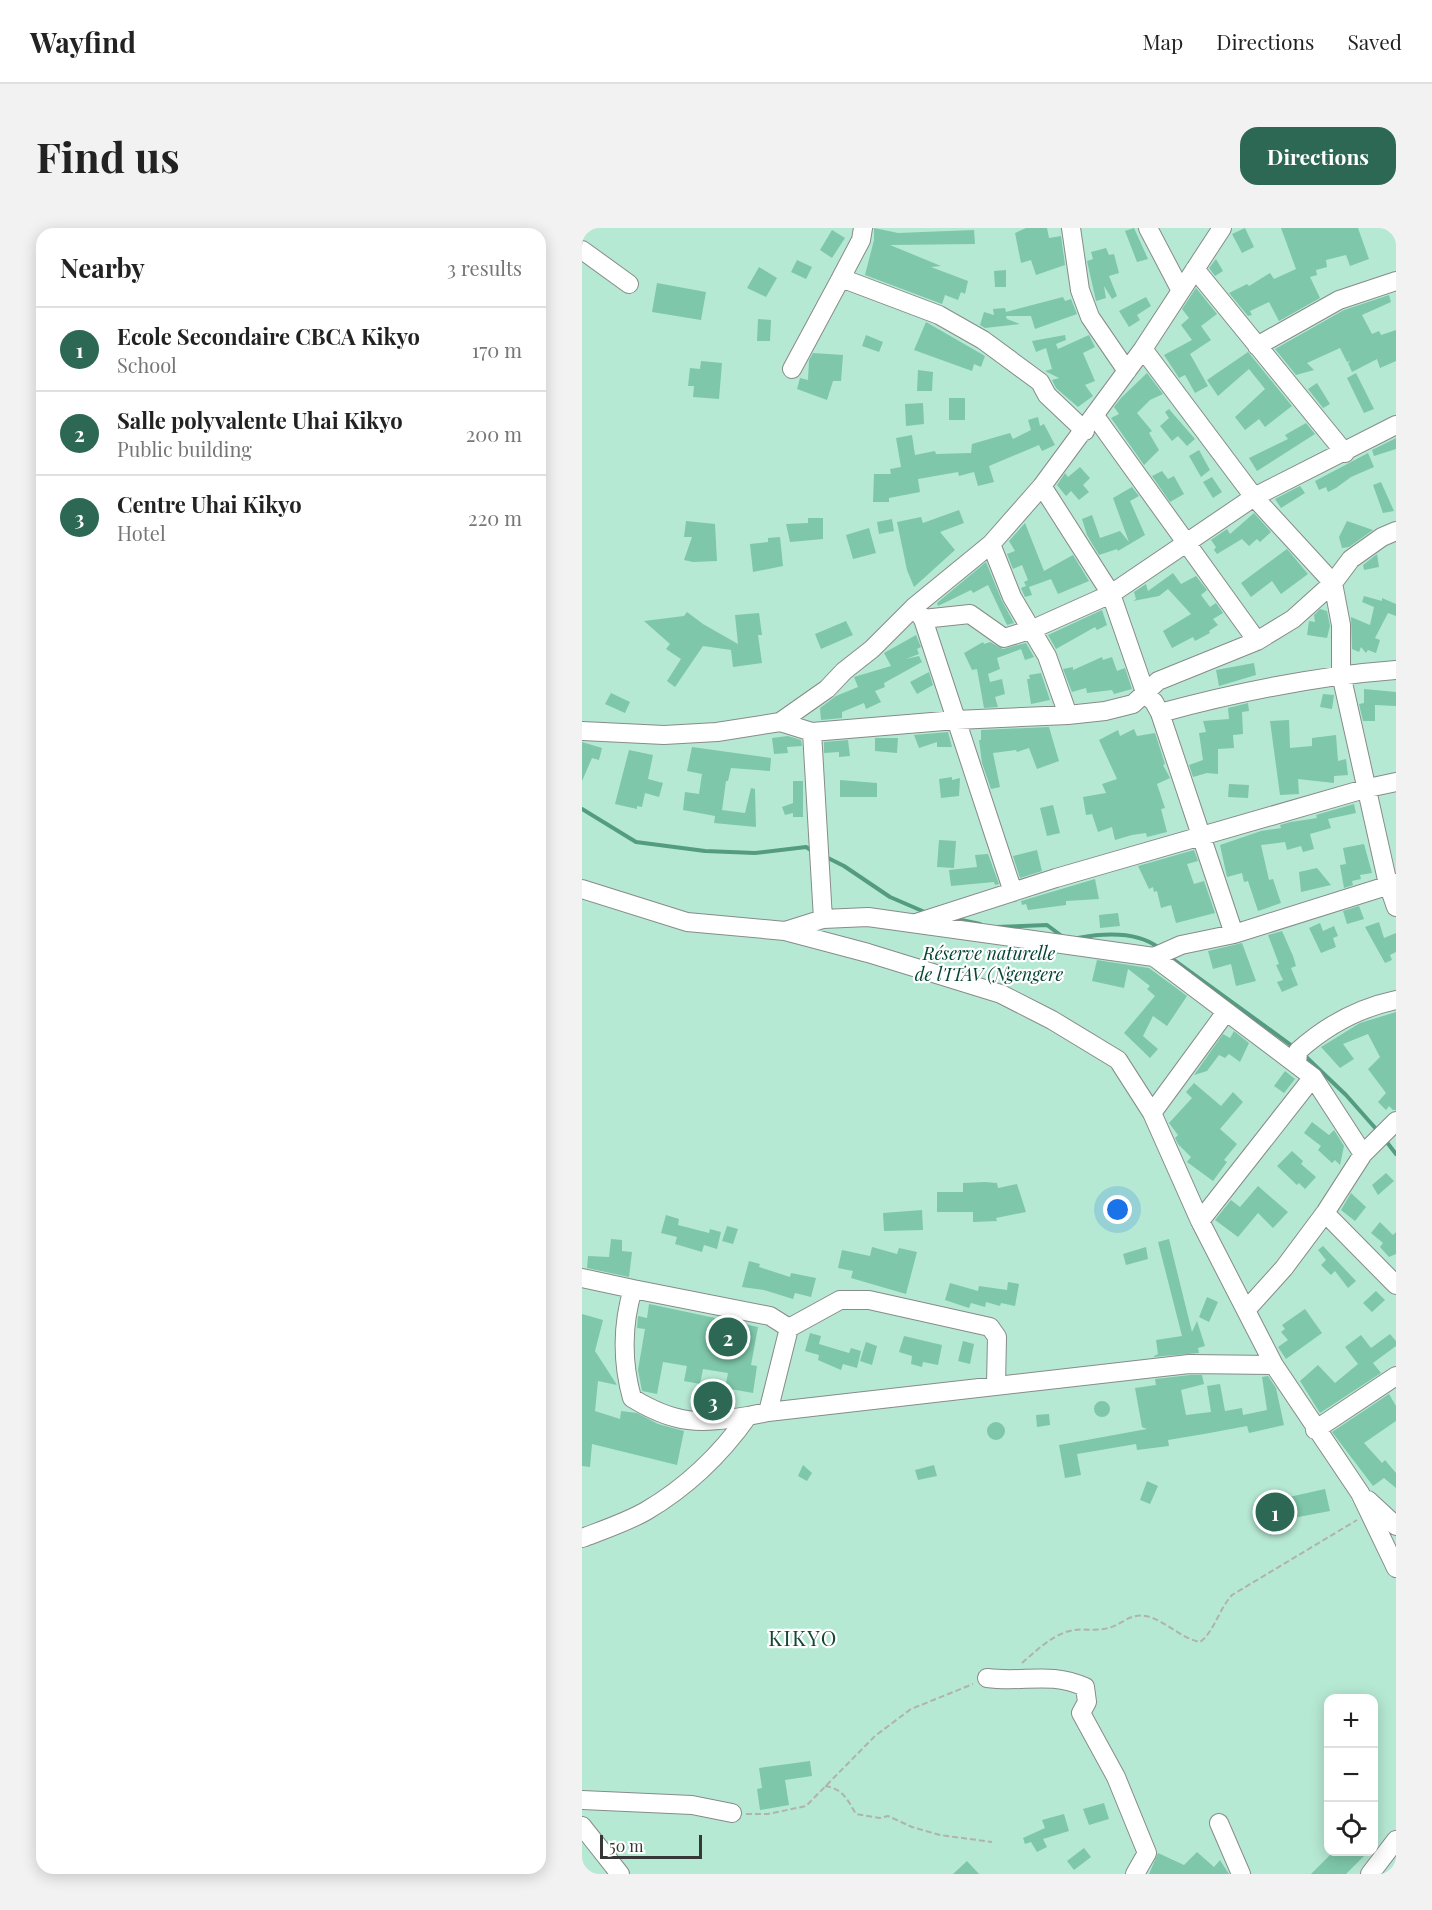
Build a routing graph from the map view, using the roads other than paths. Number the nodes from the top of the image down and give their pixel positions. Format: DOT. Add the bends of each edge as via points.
graph roads {
  1 [pos="863,228"];
  2 [pos="1071,228"];
  3 [pos="1148,228"];
  4 [pos="1222,228"];
  5 [pos="582,250"];
  6 [pos="1195,269"];
  7 [pos="841,278"];
  8 [pos="1396,281"];
  9 [pos="629,284"];
  10 [pos="1180,289"];
  11 [pos="1257,346"];
  12 [pos="1143,349"];
  13 [pos="792,369"];
  14 [pos="1127,371"];
  15 [pos="1090,424"];
  16 [pos="1396,425"];
  17 [pos="1345,453"];
  18 [pos="1042,486"];
  19 [pos="1254,496"];
  20 [pos="1396,531"];
  21 [pos="1187,543"];
  22 [pos="991,544"];
  23 [pos="1333,583"];
  24 [pos="1111,594"];
  25 [pos="919,613"];
  26 [pos="1033,629"];
  27 [pos="1257,641"];
  28 [pos="1396,670"];
  29 [pos="1341,674"];
  30 [pos="1146,695"];
  31 [pos="1160,713"];
  32 [pos="1068,715"];
  33 [pos="956,720"];
  34 [pos="780,722"];
  35 [pos="582,731"];
  36 [pos="812,732"];
  37 [pos="1396,782"];
  38 [pos="1368,788"];
  39 [pos="1201,836"];
  40 [pos="1392,883"];
  41 [pos="582,888"];
  42 [pos="1013,892"];
  43 [pos="1396,907"];
  44 [pos="824,919"];
  45 [pos="914,923"];
  46 [pos="785,931"];
  47 [pos="1234,934"];
  48 [pos="1154,957"];
  49 [pos="1396,1000"];
  50 [pos="1226,1012"];
  51 [pos="1297,1065"];
  52 [pos="1313,1077"];
  53 [pos="1152,1113"];
  54 [pos="1387,1132"];
  55 [pos="1363,1154"];
  56 [pos="1325,1213"];
  57 [pos="1200,1221"];
  58 [pos="582,1278"];
  59 [pos="1396,1285"];
  60 [pos="633,1289"];
  61 [pos="1247,1309"];
  62 [pos="789,1328"];
  63 [pos="1274,1365"];
  64 [pos="1396,1376"];
  65 [pos="996,1385"];
  66 [pos="768,1412"];
  67 [pos="748,1416"];
  68 [pos="1315,1430"];
  69 [pos="1360,1493"];
  70 [pos="1396,1526"];
  71 [pos="582,1538"];
  72 [pos="1396,1568"];
  73 [pos="987,1678"];
  74 [pos="582,1800"];
  75 [pos="732,1813"];
  76 [pos="1219,1823"];
  77 [pos="582,1826"];
  78 [pos="1396,1840"];
  79 [pos="1377,1872"];
  80 [pos="620,1874"];
  81 [pos="1135,1874"];
  82 [pos="1241,1874"];
  1 -- 7 [label="street" via="861,240"];
  2 -- 14 [label="street" via="1080,290 1087,308"];
  3 -- 10 [label="street"];
  4 -- 6 [label="street"];
  5 -- 9 [label="street"];
  6 -- 10 [label="street"];
  6 -- 11 [label="street"];
  7 -- 13 [label="street"];
  7 -- 15 [label="street" via="939,315 983,340 1040,382 1047,395"];
  8 -- 11 [label="street" via="1339,300"];
  10 -- 12 [label="street"];
  11 -- 17 [label="street"];
  12 -- 14 [label="street"];
  12 -- 19 [label="street"];
  14 -- 15 [label="street"];
  15 -- 18 [label="street"];
  15 -- 21 [label="street"];
  16 -- 17 [label="street"];
  17 -- 19 [label="street"];
  18 -- 22 [label="street"];
  18 -- 24 [label="street"];
  19 -- 21 [label="street"];
  19 -- 23 [label="street"];
  20 -- 23 [label="street" via="1351,559"];
  21 -- 24 [label="street"];
  21 -- 27 [label="street"];
  22 -- 25 [label="street"];
  22 -- 26 [label="street" via="1012,597"];
  23 -- 27 [label="street" via="1293,619"];
  23 -- 29 [label="street" via="1341,626"];
  24 -- 26 [label="street"];
  24 -- 30 [label="street"];
  25 -- 26 [label="street" via="970,614 1004,638"];
  25 -- 33 [label="street"];
  25 -- 34 [label="street" via="827,689"];
  26 -- 32 [label="street"];
  27 -- 30 [label="street" via="1158,681"];
  28 -- 29 [label="street"];
  29 -- 31 [label="street"];
  29 -- 38 [label="street"];
  30 -- 31 [label="street"];
  30 -- 32 [label="street" via="1132,704 1105,711"];
  31 -- 39 [label="street"];
  32 -- 33 [label="street"];
  33 -- 36 [label="street"];
  33 -- 42 [label="street"];
  34 -- 35 [label="street" via="663,735"];
  34 -- 36 [label="street"];
  36 -- 44 [label="street"];
  37 -- 38 [label="street"];
  38 -- 39 [label="street"];
  38 -- 40 [label="street"];
  39 -- 42 [label="street"];
  39 -- 47 [label="street"];
  40 -- 43 [label="street"];
  40 -- 47 [label="street"];
  41 -- 46 [label="street" via="687,922"];
  42 -- 45 [label="street"];
  44 -- 45 [label="street" via="868,917"];
  44 -- 46 [label="street"];
  45 -- 48 [label="street"];
  46 -- 53 [label="street" via="1001,994 1118,1060"];
  47 -- 48 [label="street" via="1181,945"];
  48 -- 50 [label="street"];
  49 -- 51 [label="street" via="1344,1017 1298,1050"];
  50 -- 51 [label="street"];
  50 -- 53 [label="street"];
  51 -- 52 [label="street"];
  52 -- 55 [label="street"];
  52 -- 57 [label="street"];
  53 -- 57 [label="street"];
  54 -- 55 [label="street"];
  55 -- 56 [label="street"];
  56 -- 59 [label="street"];
  56 -- 61 [label="street"];
  57 -- 61 [label="street"];
  58 -- 60 [label="street"];
  60 -- 62 [label="street" via="770,1316"];
  60 -- 67 [label="street" via="626,1325 625,1374 632,1398 666,1415 703,1423"];
  61 -- 63 [label="street"];
  62 -- 65 [label="street" via="840,1300 869,1300 974,1322 990,1327 997,1337"];
  62 -- 66 [label="street"];
  63 -- 65 [label="street" via="1189,1365"];
  63 -- 68 [label="street"];
  64 -- 68 [label="street"];
  65 -- 66 [label="street"];
  66 -- 67 [label="street"];
  67 -- 71 [label="street" via="729,1442 673,1493 645,1512"];
  68 -- 69 [label="street"];
  69 -- 70 [label="street"];
  69 -- 72 [label="street"];
  73 -- 81 [label="street" via="1011,1681 1049,1677 1086,1687 1087,1702 1081,1713 1116,1777 1147,1853"];
  74 -- 75 [label="street" via="692,1805"];
  76 -- 82 [label="street"];
  77 -- 80 [label="street"];
  78 -- 79 [label="street"];
}
